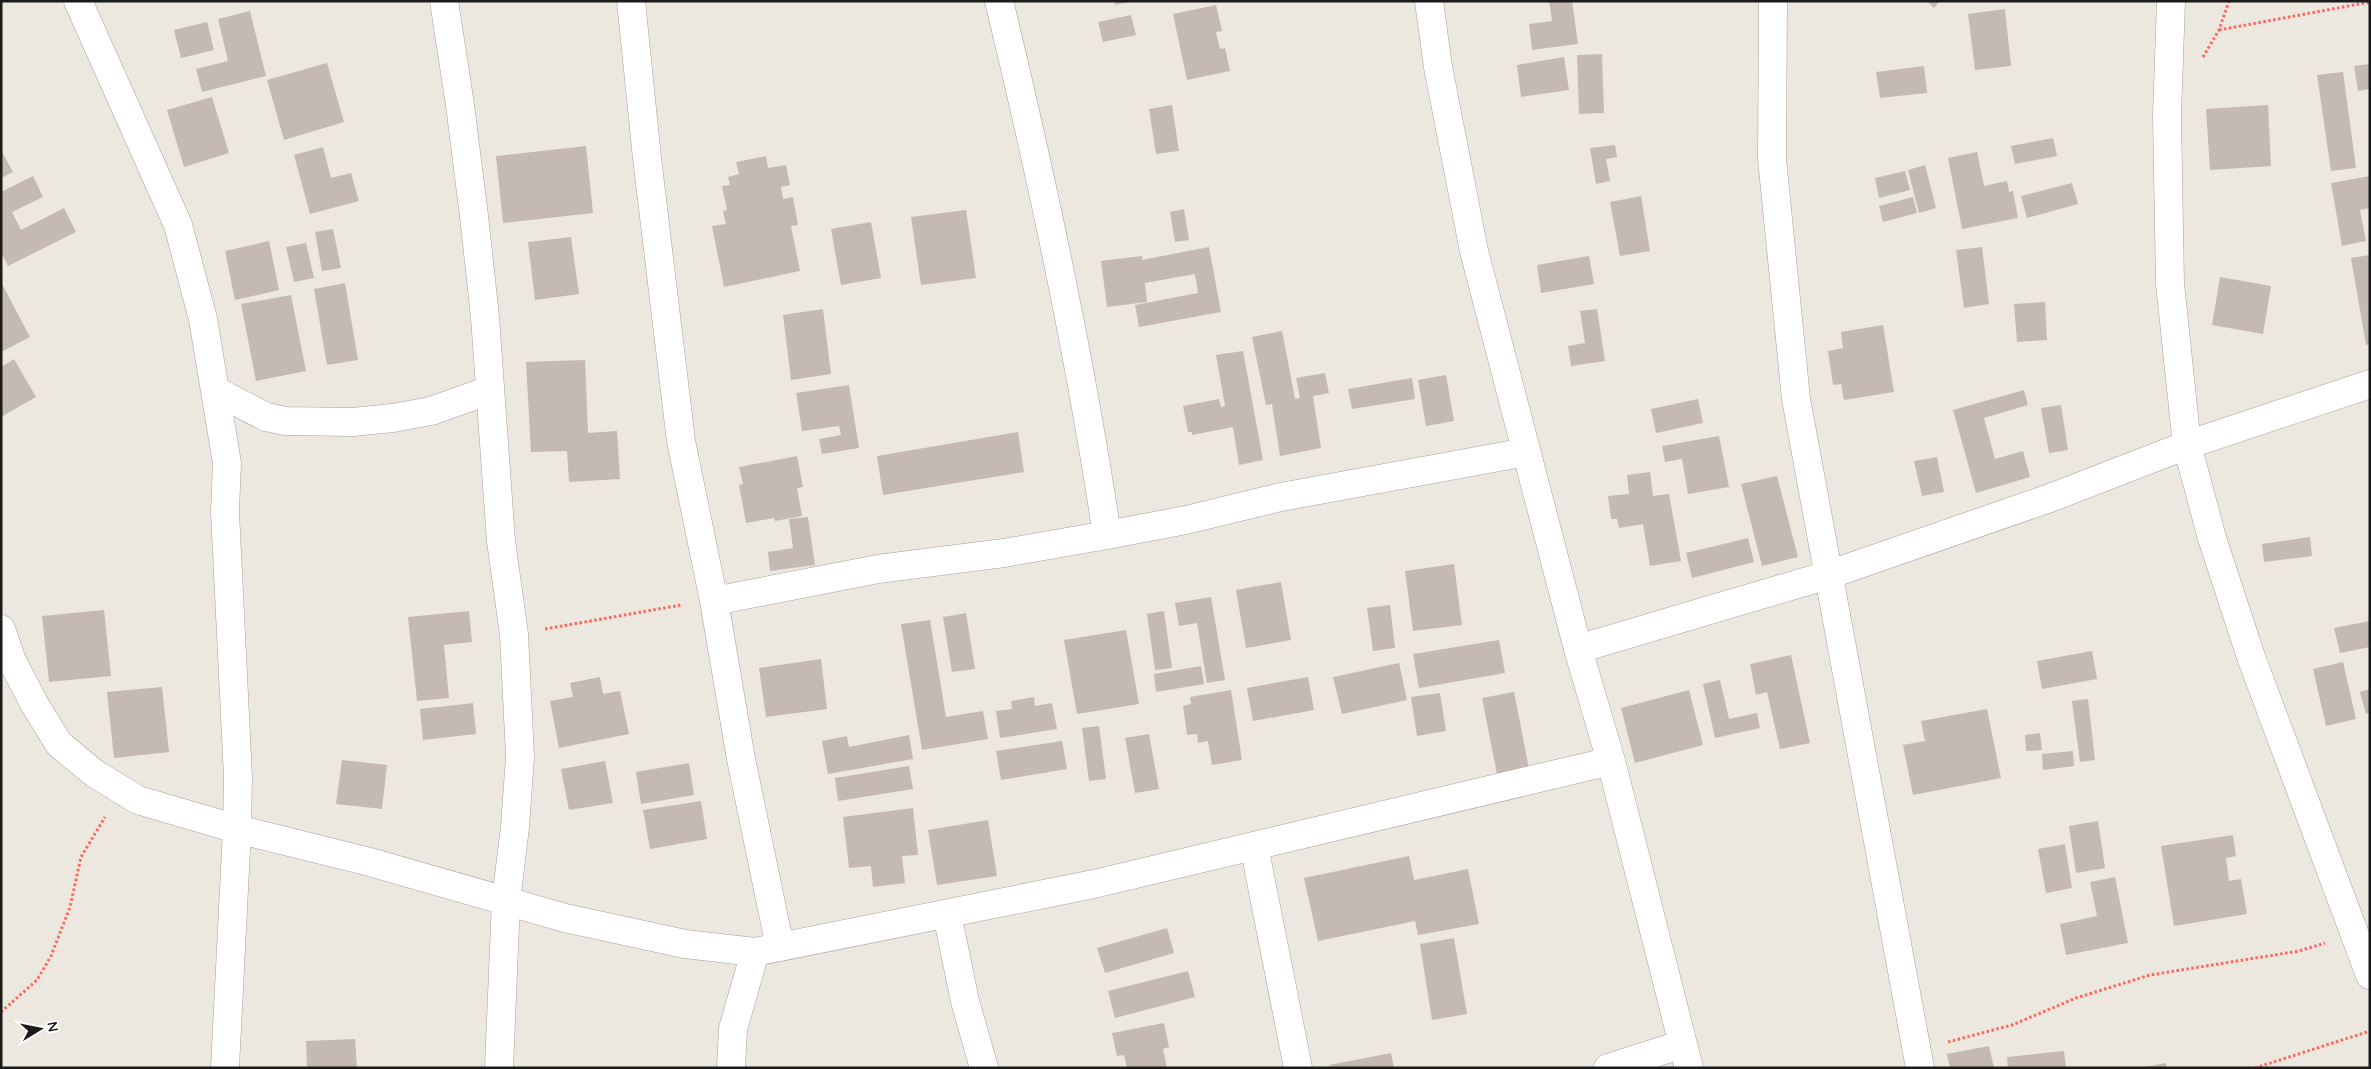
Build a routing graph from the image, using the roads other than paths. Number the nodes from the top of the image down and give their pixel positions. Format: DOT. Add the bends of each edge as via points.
graph roads {
  1 [pos="78,1"];
  2 [pos="444,1"];
  3 [pos="631,1"];
  4 [pos="999,1"];
  5 [pos="1429,1"];
  6 [pos="1772,1"];
  7 [pos="2171,1"];
  8 [pos="2370,384"];
  9 [pos="490,390"];
  10 [pos="216,391"];
  11 [pos="2187,445"];
  12 [pos="1526,452"];
  13 [pos="1107,535"];
  14 [pos="1828,575"];
  15 [pos="714,601"];
  16 [pos="1,629"];
  17 [pos="1578,649"];
  18 [pos="1611,761"];
  19 [pos="237,829"];
  20 [pos="1254,846"];
  21 [pos="506,900"];
  22 [pos="947,914"];
  23 [pos="767,949"];
  24 [pos="2370,975"];
  25 [pos="1686,1056"];
  26 [pos="1918,1059"];
  27 [pos="226,1068"];
  28 [pos="499,1068"];
  29 [pos="731,1068"];
  30 [pos="984,1068"];
  31 [pos="1298,1068"];
  32 [pos="1608,1068"];
  1 -- 10 [label="street" via="178,225"];
  2 -- 9 [label="street" via="474,216"];
  3 -- 15 [label="street" via="681,442"];
  4 -- 13 [label="street" via="1054,236 1091,424"];
  5 -- 12 [label="street" via="1438,67 1474,251"];
  6 -- 14 [label="street" via="1772,159 1785,307 1796,399"];
  7 -- 11 [label="street" via="2167,115 2170,284"];
  8 -- 11 [label="street"];
  9 -- 10 [label="street" via="431,411 353,422 285,421 266,417"];
  9 -- 21 [label="street" via="501,541 514,634 520,757"];
  10 -- 19 [label="street" via="227,463 225,512 236,710"];
  11 -- 14 [label="street" via="2050,498"];
  11 -- 24 [label="street" via="2212,538 2251,657"];
  12 -- 13 [label="street" via="1280,497"];
  12 -- 17 [label="street"];
  13 -- 15 [label="street" via="1004,553 878,569"];
  14 -- 17 [label="street"];
  14 -- 26 [label="street"];
  15 -- 23 [label="street" via="742,759"];
  16 -- 19 [label="street" via="12,661 59,744 94,773 138,800"];
  17 -- 18 [label="street"];
  18 -- 20 [label="street"];
  18 -- 25 [label="street"];
  19 -- 21 [label="street"];
  19 -- 27 [label="street"];
  20 -- 22 [label="street"];
  20 -- 31 [label="street"];
  21 -- 23 [label="street" via="565,918 685,944"];
  21 -- 28 [label="street"];
  22 -- 23 [label="street"];
  22 -- 30 [label="street" via="965,1001"];
  23 -- 29 [label="street" via="733,1029"];
  25 -- 32 [label="street"];
}
